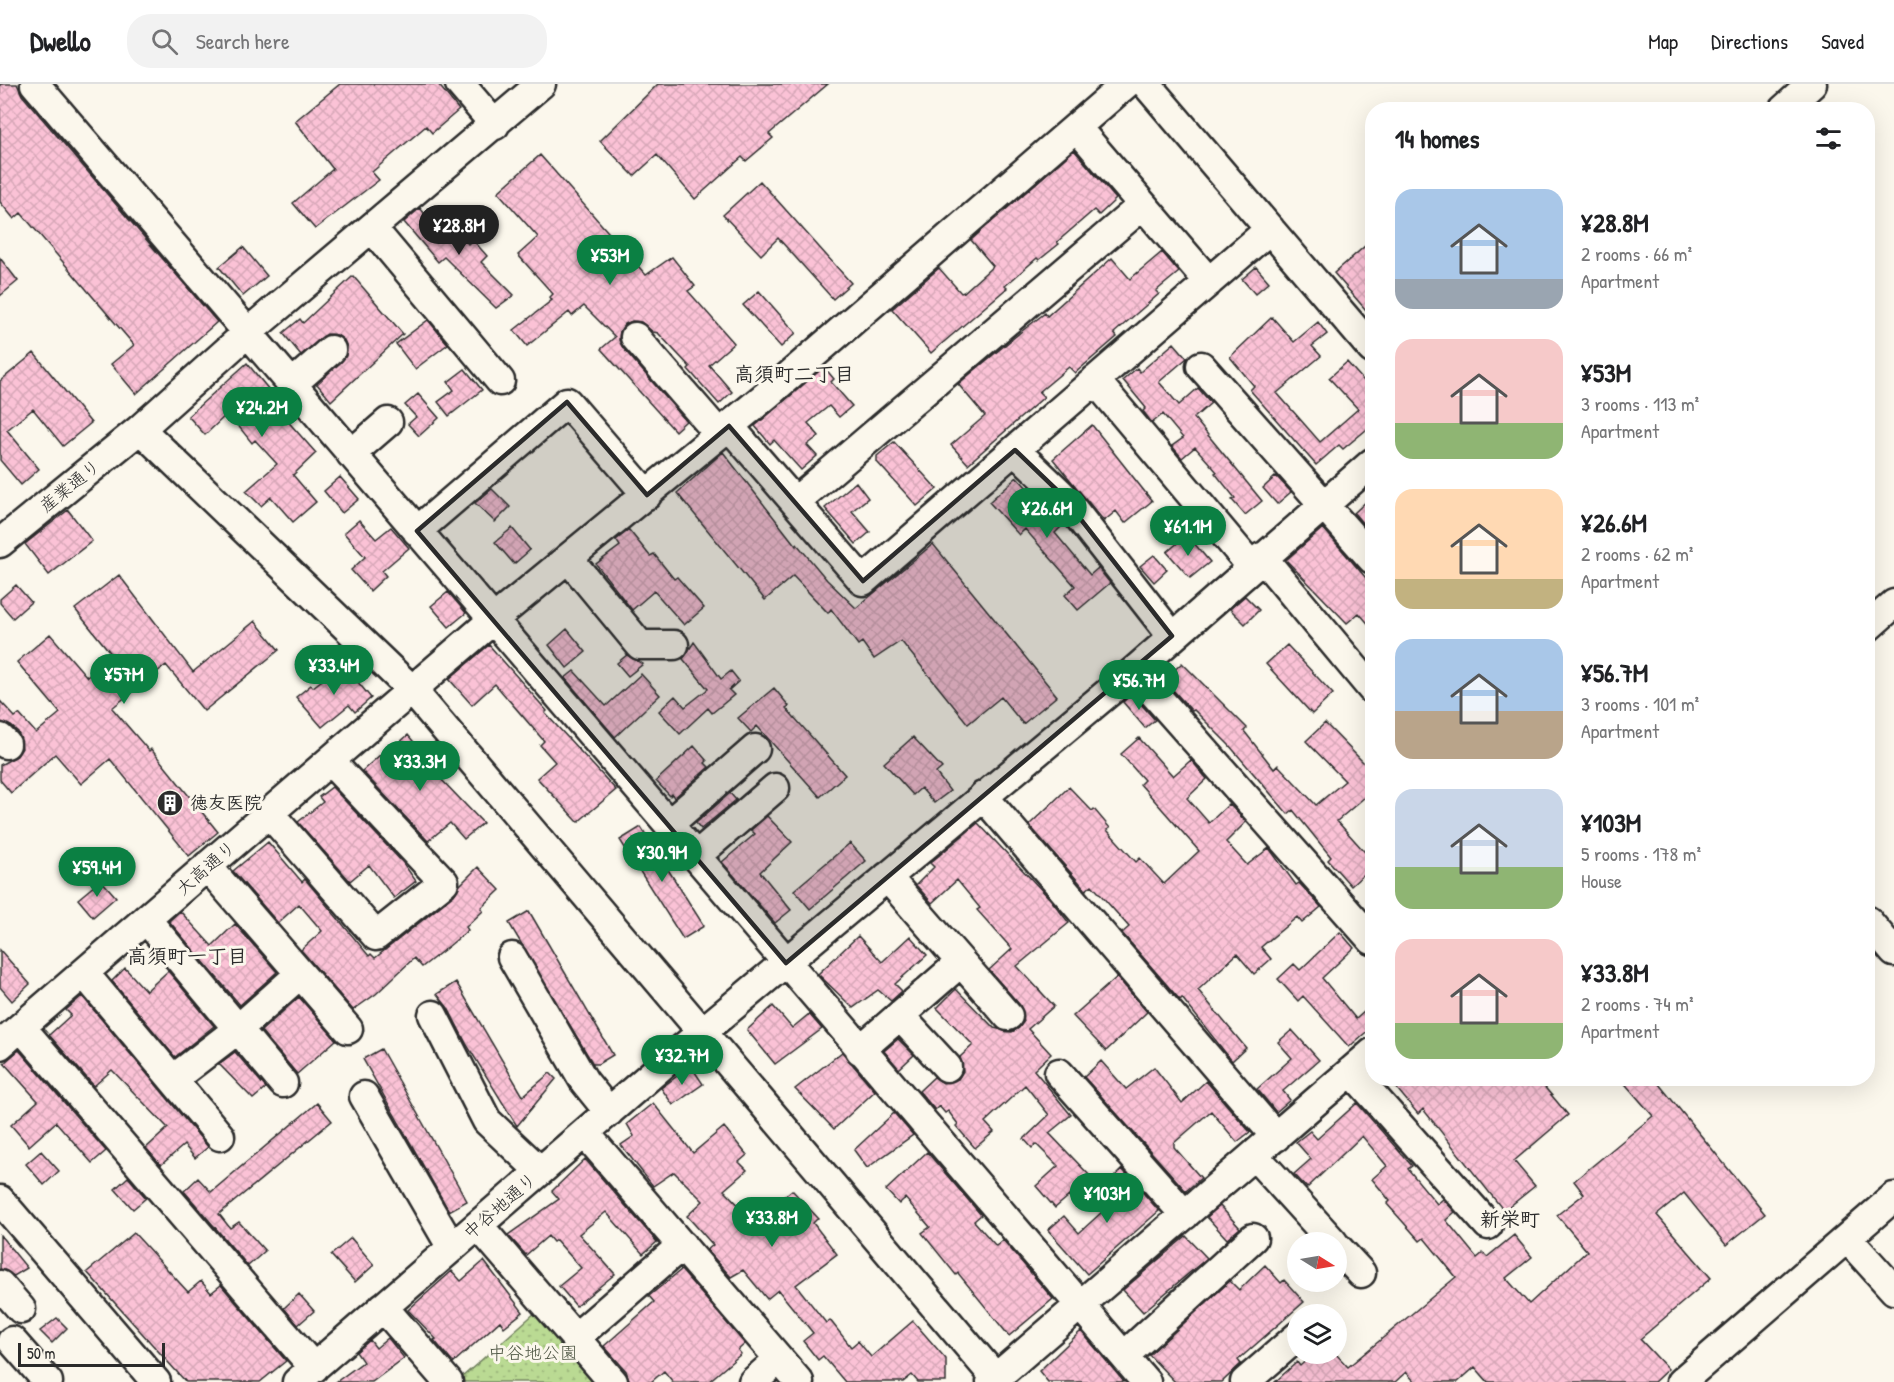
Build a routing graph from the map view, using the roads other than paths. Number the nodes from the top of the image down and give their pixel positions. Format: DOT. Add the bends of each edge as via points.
graph roads {
  1 [pos="35,84"];
  2 [pos="460,84"];
  3 [pos="541,84"];
  4 [pos="1126,84"];
  5 [pos="1146,84"];
  6 [pos="1812,84"];
  7 [pos="1792,102"];
  8 [pos="495,125"];
  9 [pos="1077,128"];
  10 [pos="1143,205"];
  11 [pos="372,228"];
  12 [pos="1270,229"];
  13 [pos="1209,282"];
  14 [pos="246,334"];
  15 [pos="635,337"];
  16 [pos="1365,341"];
  17 [pos="331,351"];
  18 [pos="1201,366"];
  19 [pos="1095,380"];
  20 [pos="500,381"];
  21 [pos="291,385"];
  22 [pos="388,422"];
  23 [pos="140,429"];
  24 [pos="724,430"];
  25 [pos="1015,450"];
  26 [pos="351,454"];
  27 [pos="1365,469"];
  28 [pos="646,495"];
  29 [pos="795,502"];
  30 [pos="1326,503"];
  31 [pos="417,531"];
  32 [pos="0,543"];
  33 [pos="1365,550"];
  34 [pos="568,558"];
  35 [pos="1257,562"];
  36 [pos="1894,604"];
  37 [pos="494,620"];
  38 [pos="1875,621"];
  39 [pos="1172,636"];
  40 [pos="674,645"];
  41 [pos="1134,670"];
  42 [pos="1365,682"];
  43 [pos="412,690"];
  44 [pos="755,749"];
  45 [pos="330,760"];
  46 [pos="775,788"];
  47 [pos="983,796"];
  48 [pos="269,813"];
  49 [pos="669,824"];
  50 [pos="696,856"];
  51 [pos="207,867"];
  52 [pos="887,877"];
  53 [pos="146,919"];
  54 [pos="1875,929"];
  55 [pos="1365,932"];
  56 [pos="1894,952"];
  57 [pos="512,957"];
  58 [pos="961,962"];
  59 [pos="786,963"];
  60 [pos="84,973"];
  61 [pos="300,974"];
  62 [pos="433,1015"];
  63 [pos="900,1016"];
  64 [pos="1008,1016"];
  65 [pos="238,1029"];
  66 [pos="348,1029"];
  67 [pos="703,1031"];
  68 [pos="8,1034"];
  69 [pos="860,1050"];
  70 [pos="1365,1059"];
  71 [pos="947,1067"];
  72 [pos="1351,1071"];
  73 [pos="1059,1073"];
  74 [pos="173,1079"];
  75 [pos="283,1083"];
  76 [pos="364,1096"];
  77 [pos="609,1112"];
  78 [pos="585,1133"];
  79 [pos="220,1136"];
  80 [pos="1276,1137"];
  81 [pos="1254,1155"];
  82 [pos="540,1172"];
  83 [pos="1894,1197"];
  84 [pos="0,1200"];
  85 [pos="1185,1215"];
  86 [pos="478,1225"];
  87 [pos="1488,1225"];
  88 [pos="1324,1232"];
  89 [pos="1253,1238"];
  90 [pos="1847,1238"];
  91 [pos="682,1245"];
  92 [pos="452,1248"];
  93 [pos="1347,1258"];
  94 [pos="1361,1273"];
  95 [pos="0,1285"];
  96 [pos="1894,1290"];
  97 [pos="1081,1306"];
  98 [pos="384,1307"];
  99 [pos="21,1309"];
  100 [pos="574,1338"];
  101 [pos="12,1341"];
  102 [pos="1287,1346"];
  103 [pos="1124,1356"];
  104 [pos="779,1359"];
  105 [pos="302,1378"];
  106 [pos="995,1381"];
  107 [pos="48,1382"];
  108 [pos="156,1382"];
  109 [pos="448,1382"];
  110 [pos="613,1382"];
  111 [pos="753,1382"];
  112 [pos="799,1382"];
  113 [pos="1146,1382"];
  114 [pos="1245,1382"];
  115 [pos="1681,1382"];
  1 -- 14 [label="street"];
  2 -- 8 [label="street"];
  3 -- 8 [label="street, 産業通り"];
  4 -- 9 [label="street, 大高通り"];
  5 -- 12 [label="street"];
  6 -- 7 [label="street"];
  8 -- 11 [label="street, 産業通り"];
  9 -- 10 [label="street"];
  9 -- 24 [label="street, 大高通り"];
  10 -- 13 [label="street"];
  10 -- 29 [label="street"];
  11 -- 14 [label="street, 産業通り"];
  11 -- 20 [label="street"];
  12 -- 13 [label="street"];
  12 -- 16 [label="street"];
  13 -- 19 [label="street"];
  14 -- 21 [label="street"];
  14 -- 23 [label="street, 産業通り"];
  15 -- 24 [label="street"];
  17 -- 21 [label="street"];
  18 -- 30 [label="street"];
  19 -- 25 [label="street"];
  19 -- 35 [label="street"];
  21 -- 26 [label="street"];
  22 -- 26 [label="street"];
  23 -- 32 [label="street, 産業通り"];
  23 -- 43 [label="street"];
  24 -- 28 [label="street, 大高通り"];
  24 -- 29 [label="street"];
  25 -- 29 [label="street" via="863,581"];
  25 -- 39 [label="street" via="1060,494"];
  26 -- 31 [label="street"];
  27 -- 30 [label="street, 中谷地通り"];
  28 -- 31 [label="street" via="567,402"];
  28 -- 34 [label="street, 大高通り"];
  30 -- 33 [label="street"];
  30 -- 35 [label="street, 中谷地通り"];
  31 -- 37 [label="street"];
  34 -- 37 [label="street, 大高通り"];
  34 -- 40 [label="street" via="640,645"];
  35 -- 39 [label="street, 中谷地通り"];
  35 -- 42 [label="street"];
  36 -- 38 [label="street"];
  37 -- 43 [label="street, 大高通り"];
  37 -- 49 [label="street"];
  39 -- 41 [label="street, 中谷地通り"];
  41 -- 47 [label="street, 中谷地通り"];
  41 -- 55 [label="street"];
  43 -- 45 [label="street, 大高通り"];
  43 -- 67 [label="street"];
  44 -- 49 [label="street"];
  45 -- 48 [label="street, 大高通り"];
  45 -- 48 [label="street" via="444,882 375,936"];
  46 -- 50 [label="street"];
  47 -- 52 [label="street, 中谷地通り"];
  47 -- 80 [label="street"];
  48 -- 51 [label="street, 大高通り"];
  49 -- 50 [label="street"];
  50 -- 59 [label="street"];
  51 -- 53 [label="street, 大高通り"];
  51 -- 61 [label="street"];
  52 -- 58 [label="street"];
  52 -- 59 [label="street, 中谷地通り"];
  53 -- 60 [label="street, 大高通り"];
  53 -- 65 [label="street"];
  54 -- 56 [label="street"];
  57 -- 77 [label="street" via="584,1081"];
  58 -- 63 [label="street"];
  58 -- 64 [label="street"];
  59 -- 67 [label="street, 中谷地通り"];
  59 -- 69 [label="street"];
  60 -- 68 [label="street, 大高通り"];
  60 -- 74 [label="street"];
  61 -- 65 [label="street"];
  61 -- 66 [label="street"];
  62 -- 82 [label="street" via="487,1121"];
  63 -- 69 [label="street"];
  63 -- 71 [label="street"];
  65 -- 74 [label="street"];
  65 -- 75 [label="street"];
  67 -- 77 [label="street, 中谷地通り"];
  67 -- 106 [label="street"];
  68 -- 105 [label="street"];
  69 -- 97 [label="street"];
  70 -- 72 [label="street"];
  72 -- 80 [label="street"];
  72 -- 87 [label="street"];
  73 -- 85 [label="street"];
  74 -- 79 [label="street"];
  76 -- 92 [label="street"];
  77 -- 78 [label="street, 中谷地通り"];
  78 -- 82 [label="street, 中谷地通り"];
  78 -- 91 [label="street"];
  80 -- 81 [label="street"];
  81 -- 85 [label="street"];
  81 -- 88 [label="street"];
  82 -- 86 [label="street, 中谷地通り"];
  83 -- 90 [label="street"];
  84 -- 108 [label="street"];
  85 -- 97 [label="street"];
  86 -- 92 [label="street, 中谷地通り"];
  86 -- 100 [label="street"];
  89 -- 103 [label="street"];
  90 -- 96 [label="street"];
  90 -- 115 [label="street"];
  91 -- 100 [label="street"];
  91 -- 104 [label="street"];
  92 -- 98 [label="street, 中谷地通り"];
  93 -- 94 [label="street"];
  95 -- 99 [label="street"];
  97 -- 103 [label="street"];
  97 -- 106 [label="street"];
  98 -- 105 [label="street, 中谷地通り"];
  98 -- 109 [label="street"];
  100 -- 110 [label="street"];
  101 -- 107 [label="street"];
  102 -- 114 [label="street"];
  103 -- 113 [label="street"];
  104 -- 111 [label="street"];
  104 -- 112 [label="street"];
}
